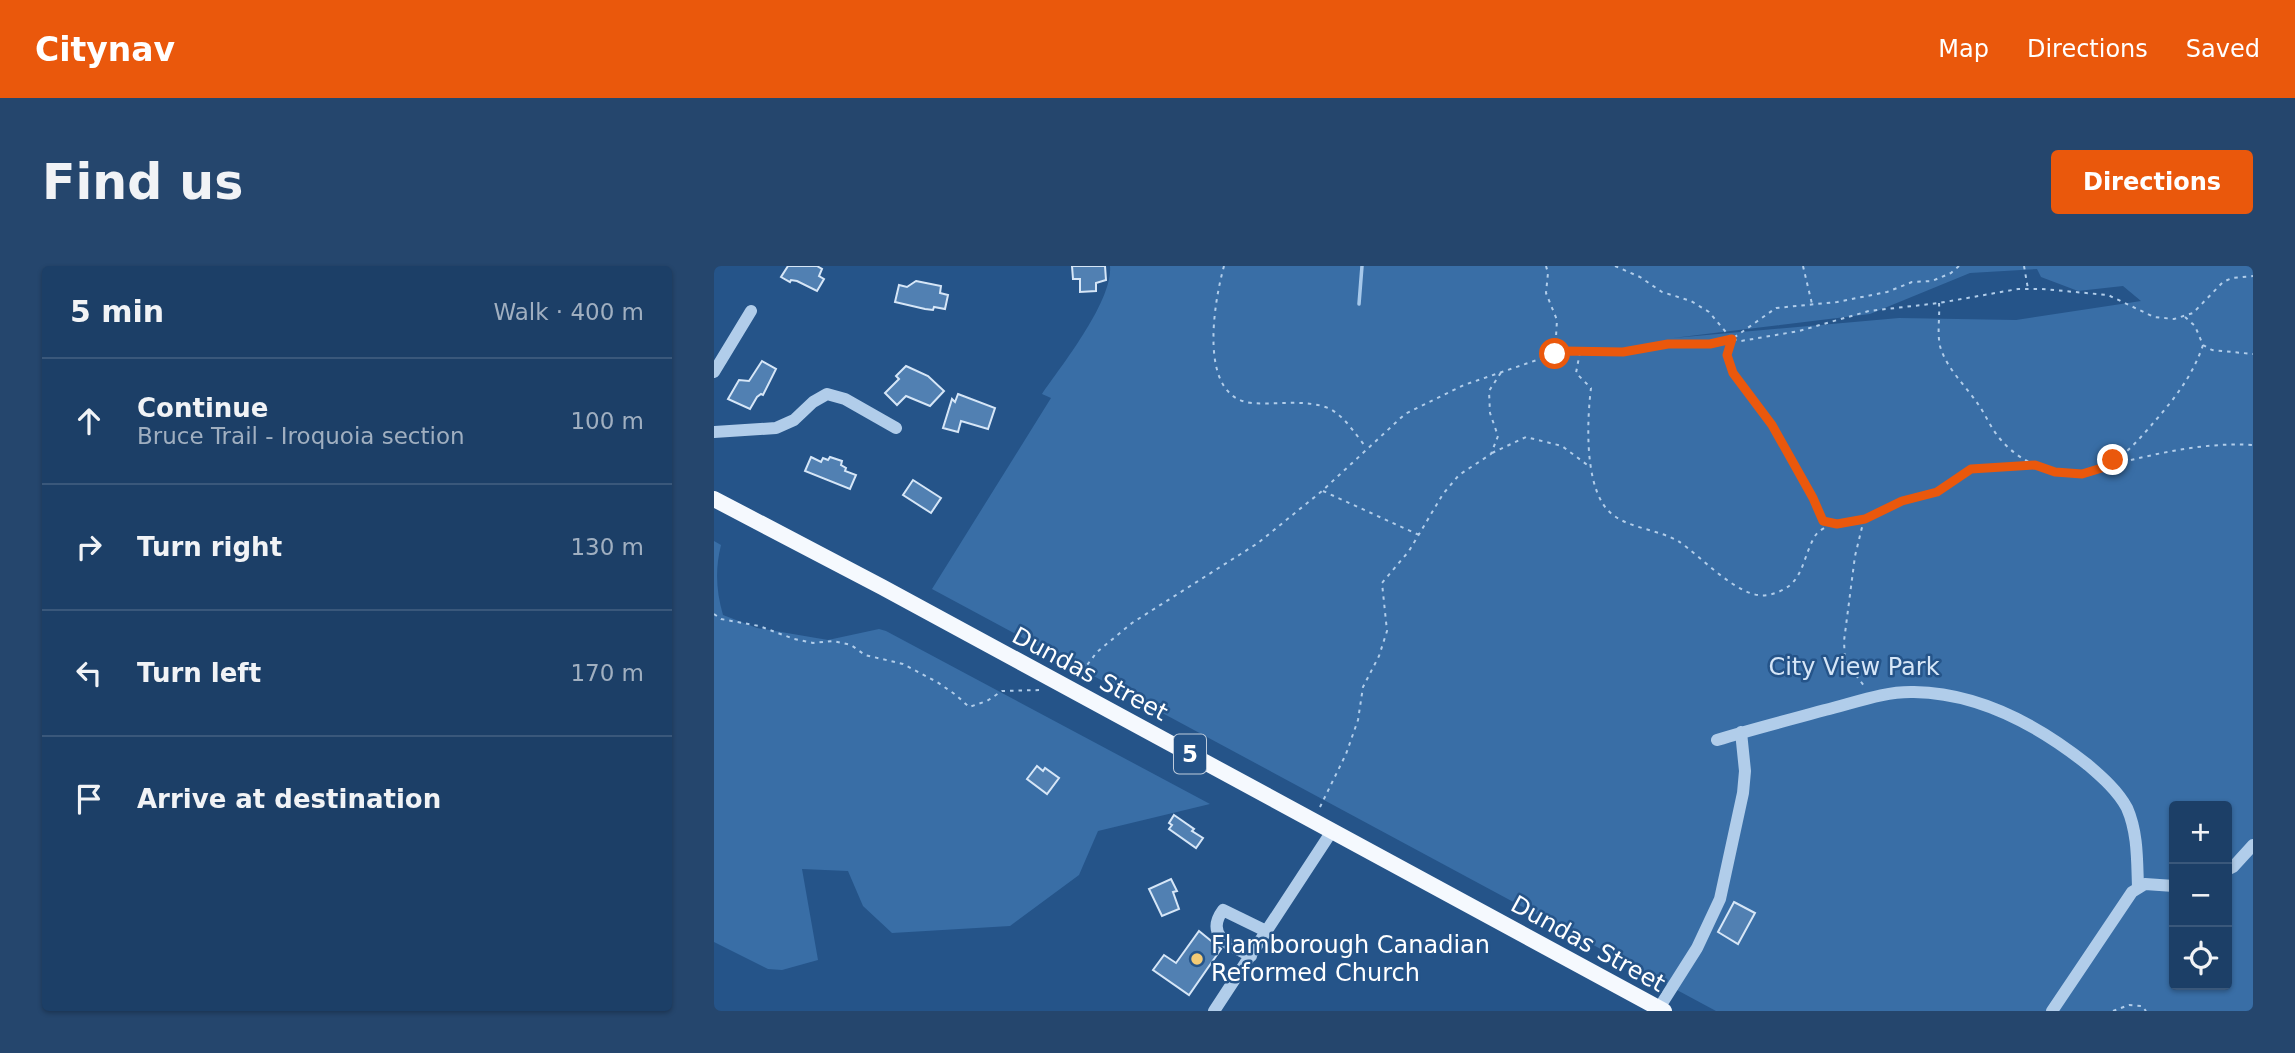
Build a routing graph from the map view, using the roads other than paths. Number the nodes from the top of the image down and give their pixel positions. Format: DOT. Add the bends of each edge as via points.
graph roads {
  1 [pos="751,310"];
  2 [pos="714,372"];
  3 [pos="896,428"];
  4 [pos="714,432"];
  5 [pos="714,499"];
  6 [pos="1741,732"];
  7 [pos="1717,740"];
  8 [pos="1332,831"];
  9 [pos="2253,845"];
  10 [pos="2232,868"];
  11 [pos="2169,886"];
  12 [pos="2138,887"];
  13 [pos="1266,931"];
  14 [pos="1251,956"];
  15 [pos="1662,1009"];
  16 [pos="1214,1011"];
  17 [pos="2052,1011"];
  1 -- 2 [label="lane"];
  3 -- 4 [label="lane" via="827,394 776,428"];
  5 -- 8 [label="main road, Dundas Street / 5"];
  6 -- 7 [label="lane"];
  6 -- 12 [label="lane" via="1912,692 1951,695 1993,708 2037,728 2107,781 2126,807 2136,841"];
  6 -- 15 [label="lane" via="1743,793 1720,899"];
  8 -- 13 [label="lane"];
  8 -- 15 [label="main road, Dundas Street / 5"];
  9 -- 10 [label="lane"];
  11 -- 12 [label="lane"];
  12 -- 17 [label="lane"];
  13 -- 14 [label="lane"];
  13 -- 14 [label="lane" via="1223,910 1218,917 1216,926 1223,941"];
  14 -- 16 [label="lane"];
}
